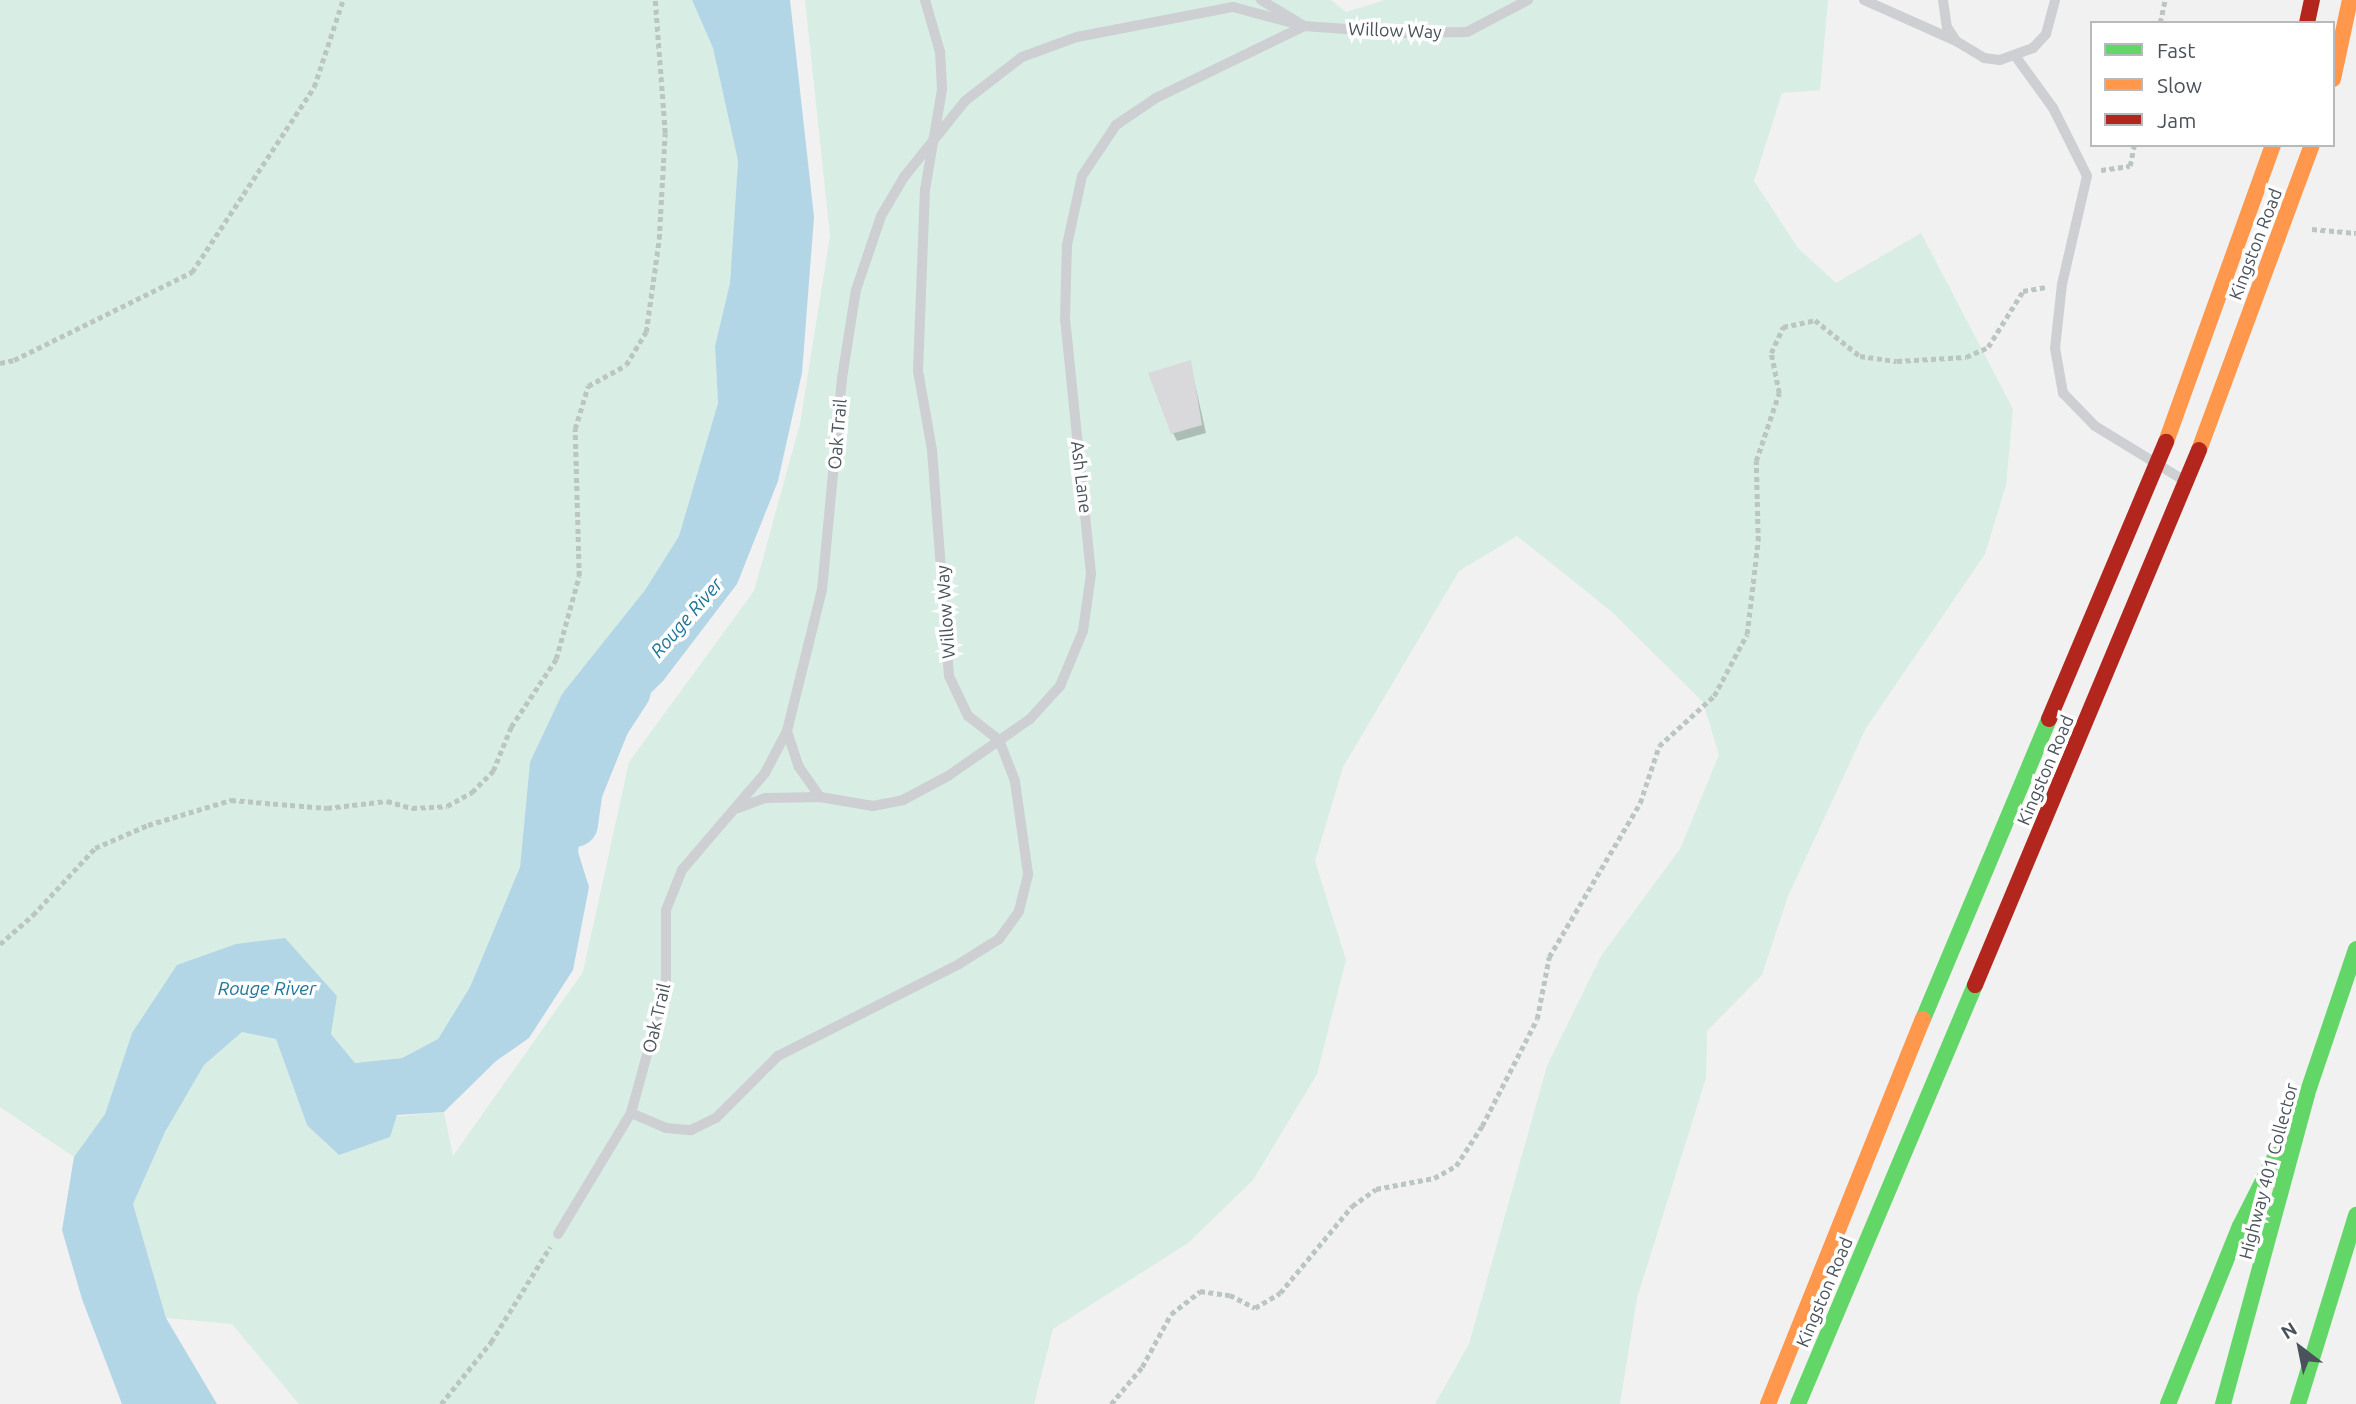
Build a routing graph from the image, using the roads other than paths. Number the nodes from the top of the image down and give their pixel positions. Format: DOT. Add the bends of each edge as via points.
graph roads {
  1 [pos="925,0"];
  2 [pos="1261,0"];
  3 [pos="1528,0"];
  4 [pos="1864,0"];
  5 [pos="1943,0"];
  6 [pos="2054,0"];
  7 [pos="2312,0"];
  8 [pos="2350,0"];
  9 [pos="2307,21"];
  10 [pos="1304,26"];
  11 [pos="1956,41"];
  12 [pos="2016,57"];
  13 [pos="2335,70"];
  14 [pos="936,137"];
  15 [pos="2272,147"];
  16 [pos="2311,147"];
  17 [pos="2158,464"];
  18 [pos="2187,483"];
  19 [pos="787,731"];
  20 [pos="999,740"];
  21 [pos="820,797"];
  22 [pos="738,808"];
  23 [pos="2356,948"];
  24 [pos="2307,1094"];
  25 [pos="631,1113"];
  26 [pos="2356,1215"];
  27 [pos="558,1234"];
  28 [pos="1768,1404"];
  29 [pos="1798,1404"];
  30 [pos="2168,1404"];
  31 [pos="2224,1404"];
  32 [pos="2298,1404"];
  1 -- 14 [label="lane, Willow Way" via="940,52 942,89"];
  2 -- 10 [label="lane, Willow Way"];
  3 -- 10 [label="lane, Willow Way" via="1466,32"];
  4 -- 11 [label="lane"];
  5 -- 11 [label="lane" via="1947,27"];
  6 -- 12 [label="lane" via="2046,34"];
  7 -- 9 [label="main road"];
  8 -- 13 [label="main road"];
  10 -- 14 [label="lane, Oak Trail" via="1233,7 1077,37 1021,57 965,100"];
  10 -- 20 [label="lane, Ash Lane" via="1156,98 1116,125 1082,176 1067,245 1065,320 1088,513 1090,586 1083,631 1060,686 1030,719"];
  11 -- 12 [label="lane" via="1984,58"];
  12 -- 17 [label="lane" via="2053,108 2087,176 2062,284 2055,348 2063,393 2095,426"];
  14 -- 19 [label="lane, Oak Trail" via="881,216 856,290 842,377 822,590"];
  14 -- 20 [label="lane, Willow Way" via="921,239 918,371 932,450 950,676 968,716"];
  15 -- 17 [label="main road, Kingston Road"];
  16 -- 18 [label="main road, Kingston Road"];
  17 -- 18 [label="lane"];
  17 -- 28 [label="main road, Kingston Road" via="1965,915"];
  18 -- 29 [label="main road, Kingston Road"];
  19 -- 21 [label="lane" via="799,767"];
  19 -- 22 [label="lane, Oak Trail" via="765,773"];
  20 -- 21 [label="lane, Ash Lane" via="904,800 873,806"];
  20 -- 25 [label="lane" via="1015,780 1028,874 1019,911 999,939 778,1056 716,1118 691,1130 666,1128"];
  21 -- 22 [label="lane, Ash Lane" via="766,798"];
  22 -- 25 [label="lane, Oak Trail" via="682,870 666,911 666,985"];
  23 -- 24 [label="main road, Highway 401 Collector"];
  24 -- 30 [label="main road" via="2240,1226"];
  24 -- 31 [label="main road, Highway 401 Collector"];
  25 -- 27 [label="lane, Oak Trail"];
  26 -- 32 [label="main road"];
}
